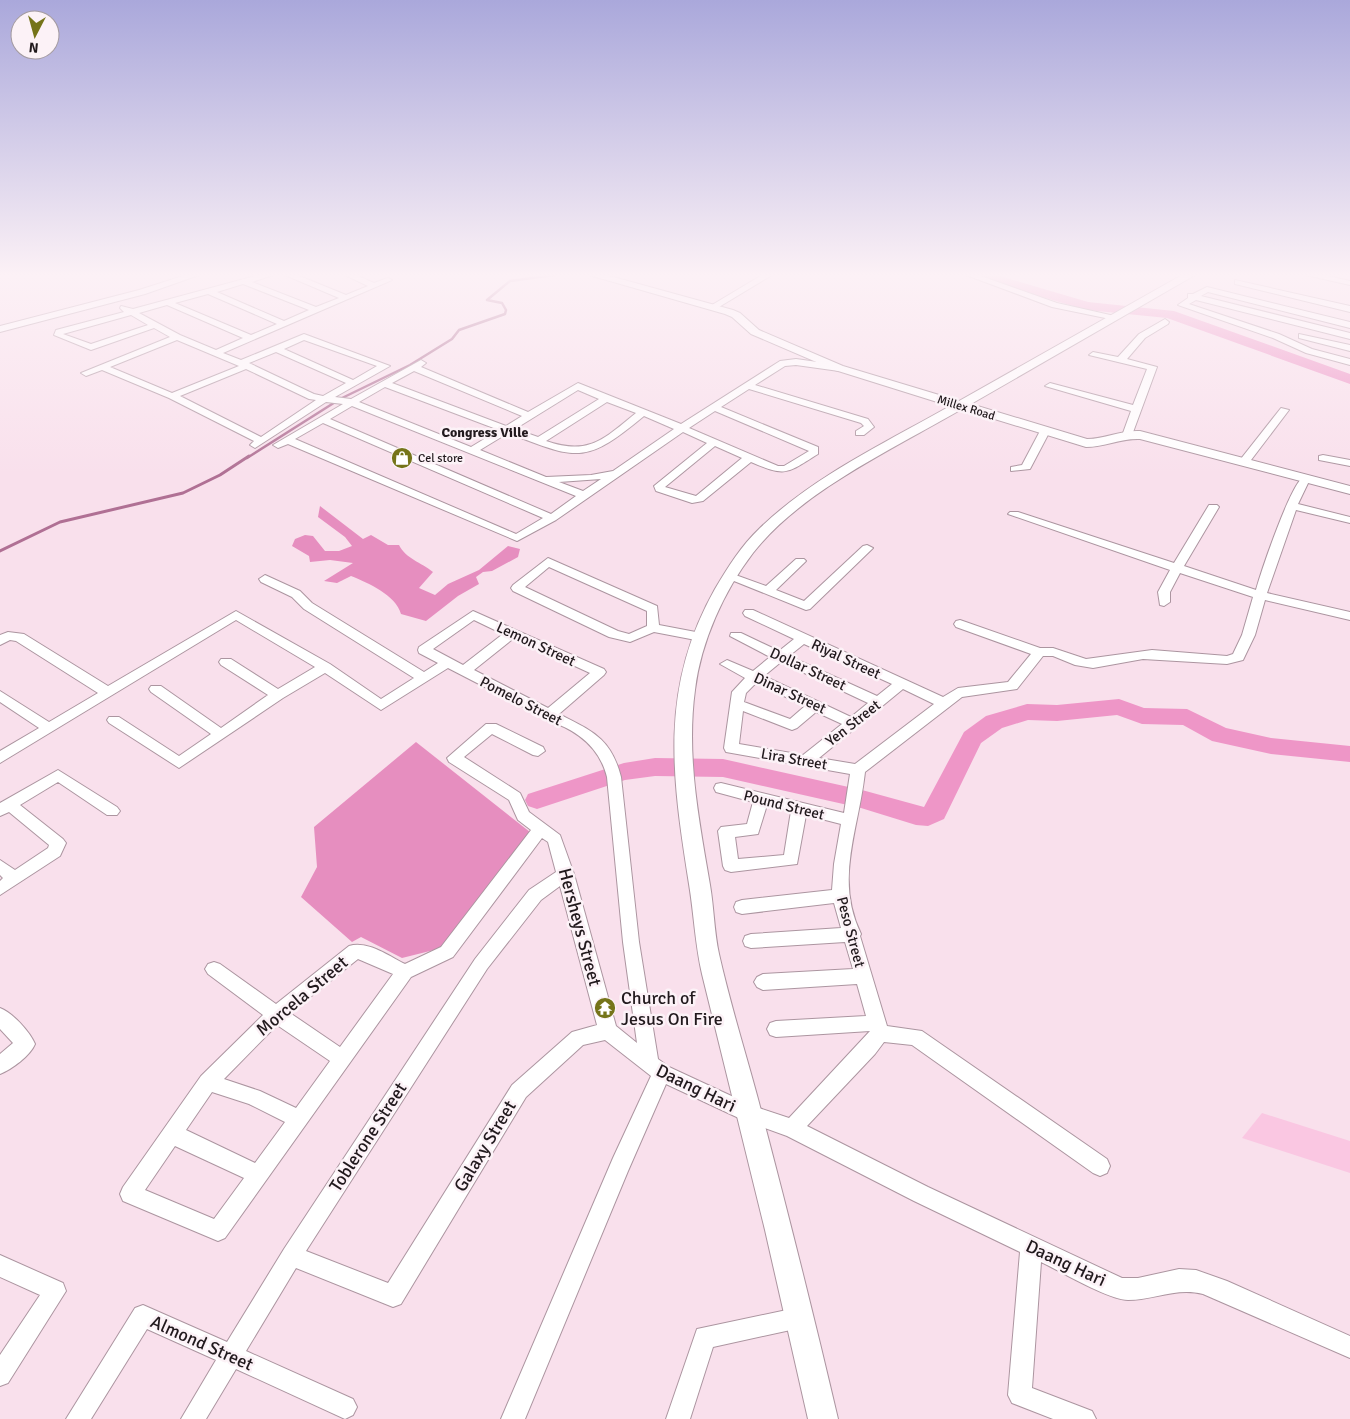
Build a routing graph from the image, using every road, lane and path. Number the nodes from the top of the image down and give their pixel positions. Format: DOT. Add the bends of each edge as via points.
graph roads {
  1 [pos="76,341"];
  2 [pos="108,341"];
  3 [pos="166,341"];
  4 [pos="187,341"];
  5 [pos="243,341"];
  6 [pos="293,341"];
  7 [pos="320,341"];
  8 [pos="777,341"];
  9 [pos="1072,341"];
  10 [pos="1137,341"];
  11 [pos="1287,341"];
  12 [pos="1323,341"];
  13 [pos="275,348"];
  14 [pos="1350,348"];
  15 [pos="215,353"];
  16 [pos="1093,355"];
  17 [pos="1121,360"];
  18 [pos="1350,362"];
  19 [pos="243,364"];
  20 [pos="102,367"];
  21 [pos="839,368"];
  22 [pos="86,373"];
  23 [pos="353,382"];
  24 [pos="385,384"];
  25 [pos="749,386"];
  26 [pos="1050,386"];
  27 [pos="172,396"];
  28 [pos="605,399"];
  29 [pos="326,400"];
  30 [pos="346,402"];
  31 [pos="958,406"];
  32 [pos="715,408"];
  33 [pos="1136,409"];
  34 [pos="1284,410"];
  35 [pos="643,412"];
  36 [pos="527,415"];
  37 [pos="320,419"];
  38 [pos="682,428"];
  39 [pos="504,429"];
  40 [pos="1045,431"];
  41 [pos="1128,433"];
  42 [pos="860,434"];
  43 [pos="288,440"];
  44 [pos="539,441"];
  45 [pos="713,443"];
  46 [pos="278,445"];
  47 [pos="473,450"];
  48 [pos="749,458"];
  49 [pos="1323,458"];
  50 [pos="1244,462"];
  51 [pos="1350,463"];
  52 [pos="1015,469"];
  53 [pos="617,473"];
  54 [pos="538,479"];
  55 [pos="1304,479"];
  56 [pos="1350,490"];
  57 [pos="585,496"];
  58 [pos="1291,506"];
  59 [pos="1213,507"];
  60 [pos="1014,514"];
  61 [pos="552,518"];
  62 [pos="1350,520"];
  63 [pos="867,548"];
  64 [pos="800,561"];
  65 [pos="1177,568"];
  66 [pos="730,577"];
  67 [pos="265,579"];
  68 [pos="770,590"];
  69 [pos="1260,595"];
  70 [pos="1164,602"];
  71 [pos="749,613"];
  72 [pos="1350,616"];
  73 [pos="960,624"];
  74 [pos="653,628"];
  75 [pos="512,633"];
  76 [pos="701,636"];
  77 [pos="736,636"];
  78 [pos="802,639"];
  79 [pos="0,641"];
  80 [pos="424,650"];
  81 [pos="1039,652"];
  82 [pos="780,656"];
  83 [pos="226,662"];
  84 [pos="448,663"];
  85 [pos="727,664"];
  86 [pos="325,668"];
  87 [pos="463,672"];
  88 [pos="423,677"];
  89 [pos="754,677"];
  90 [pos="901,684"];
  91 [pos="156,689"];
  92 [pos="108,692"];
  93 [pos="278,695"];
  94 [pos="0,696"];
  95 [pos="879,703"];
  96 [pos="944,703"];
  97 [pos="737,704"];
  98 [pos="814,705"];
  99 [pos="548,716"];
  100 [pos="114,720"];
  101 [pos="852,723"];
  102 [pos="48,728"];
  103 [pos="220,734"];
  104 [pos="538,751"];
  105 [pos="0,758"];
  106 [pos="804,762"];
  107 [pos="858,770"];
  108 [pos="721,788"];
  109 [pos="761,800"];
  110 [pos="4,807"];
  111 [pos="799,808"];
  112 [pos="112,811"];
  113 [pos="848,820"];
  114 [pos="540,830"];
  115 [pos="0,866"];
  116 [pos="566,874"];
  117 [pos="15,879"];
  118 [pos="0,889"];
  119 [pos="840,896"];
  120 [pos="742,907"];
  121 [pos="853,934"];
  122 [pos="751,941"];
  123 [pos="214,968"];
  124 [pos="405,972"];
  125 [pos="863,976"];
  126 [pos="763,982"];
  127 [pos="276,1014"];
  128 [pos="0,1016"];
  129 [pos="878,1028"];
  130 [pos="776,1029"];
  131 [pos="608,1031"];
  132 [pos="343,1059"];
  133 [pos="0,1065"];
  134 [pos="656,1069"];
  135 [pos="208,1082"];
  136 [pos="750,1114"];
  137 [pos="299,1119"];
  138 [pos="792,1128"];
  139 [pos="172,1134"];
  140 [pos="1100,1166"];
  141 [pos="259,1175"];
  142 [pos="1031,1247"];
  143 [pos="291,1256"];
  144 [pos="0,1266"];
  145 [pos="801,1318"];
  146 [pos="705,1337"];
  147 [pos="1350,1347"];
  148 [pos="232,1356"];
  149 [pos="2,1370"];
  150 [pos="345,1407"];
  151 [pos="78,1419"];
  152 [pos="194,1419"];
  153 [pos="513,1419"];
  154 [pos="678,1419"];
  155 [pos="823,1419"];
  156 [pos="1084,1419"];
  1 -- 2 [label="street" via="91,347"];
  3 -- 20 [label="street"];
  4 -- 15 [label="street"];
  5 -- 15 [label="street"];
  6 -- 13 [label="street"];
  7 -- 23 [label="street" via="384,366"];
  8 -- 21 [label="street, Millex Road"];
  9 -- 31 [label="street"];
  10 -- 17 [label="street"];
  11 -- 18 [label="street" via="1309,352"];
  12 -- 14 [label="street"];
  13 -- 19 [label="street"];
  13 -- 23 [label="street"];
  15 -- 19 [label="street"];
  16 -- 17 [label="street"];
  17 -- 33 [label="street" via="1152,367"];
  19 -- 27 [label="street"];
  19 -- 29 [label="street" via="312,397"];
  20 -- 22 [label="street"];
  20 -- 27 [label="street"];
  21 -- 25 [label="street" via="782,363"];
  21 -- 31 [label="street, Millex Road"];
  23 -- 29 [label="street"];
  24 -- 30 [label="street"];
  24 -- 36 [label="street" via="418,366"];
  24 -- 39 [label="street"];
  25 -- 32 [label="street"];
  25 -- 42 [label="street" via="865,422 868,427"];
  26 -- 33 [label="street"];
  27 -- 29 [label="street" via="258,443"];
  28 -- 35 [label="street"];
  28 -- 36 [label="street" via="578,386"];
  28 -- 44 [label="street"];
  29 -- 30 [label="street"];
  30 -- 37 [label="street"];
  30 -- 47 [label="street"];
  31 -- 40 [label="street, Millex Road"];
  31 -- 66 [label="street" via="837,475 796,504 756,540"];
  32 -- 38 [label="street"];
  32 -- 48 [label="street" via="814,449 786,469 777,469"];
  33 -- 41 [label="street"];
  34 -- 50 [label="street"];
  35 -- 38 [label="street"];
  35 -- 44 [label="street" via="599,446 574,453"];
  36 -- 39 [label="street"];
  37 -- 43 [label="street"];
  37 -- 61 [label="street"];
  38 -- 45 [label="street"];
  38 -- 53 [label="street"];
  39 -- 44 [label="street"];
  39 -- 47 [label="street"];
  40 -- 41 [label="street, Millex Road" via="1098,444"];
  40 -- 52 [label="street" via="1026,468"];
  41 -- 50 [label="street"];
  43 -- 46 [label="street"];
  43 -- 61 [label="street" via="517,538"];
  45 -- 48 [label="street"];
  45 -- 48 [label="street" via="659,486 660,489 698,499"];
  47 -- 54 [label="street"];
  49 -- 51 [label="street"];
  50 -- 55 [label="street"];
  53 -- 54 [label="street" via="591,478"];
  53 -- 57 [label="street"];
  54 -- 57 [label="street"];
  55 -- 56 [label="street"];
  55 -- 58 [label="street"];
  57 -- 61 [label="street"];
  58 -- 62 [label="street"];
  58 -- 69 [label="street"];
  59 -- 65 [label="street"];
  60 -- 65 [label="street"];
  63 -- 68 [label="street" via="806,606"];
  64 -- 68 [label="street"];
  65 -- 69 [label="street"];
  65 -- 70 [label="street" via="1164,592"];
  66 -- 68 [label="street"];
  66 -- 76 [label="street"];
  67 -- 88 [label="street" via="296,594 308,606"];
  69 -- 72 [label="street"];
  69 -- 81 [label="street" via="1248,642 1238,657 1227,660 1146,654 1088,663 1076,661 1064,653"];
  71 -- 78 [label="street, Riyal Street"];
  73 -- 81 [label="street"];
  74 -- 74 [label="street" via="630,638 614,634 517,588 548,562 653,609"];
  74 -- 76 [label="street"];
  75 -- 80 [label="street, Lemon Street" via="473,615"];
  75 -- 87 [label="street"];
  75 -- 99 [label="street, Lemon Street" via="599,672"];
  76 -- 136 [label="street" via="692,660 684,714 683,767 690,836 708,951"];
  77 -- 82 [label="street, Dollar Street"];
  78 -- 82 [label="street"];
  78 -- 90 [label="street, Riyal Street"];
  79 -- 92 [label="street" via="8,636 19,637"];
  80 -- 84 [label="street, Pomelo Street"];
  81 -- 96 [label="street" via="1012,686 958,693"];
  82 -- 89 [label="street"];
  82 -- 95 [label="street, Dollar Street"];
  83 -- 93 [label="street"];
  84 -- 87 [label="street, Pomelo Street"];
  84 -- 88 [label="street"];
  85 -- 89 [label="street, Dinar Street"];
  86 -- 88 [label="street" via="381,705"];
  86 -- 92 [label="street" via="236,615"];
  86 -- 93 [label="street"];
  87 -- 99 [label="street, Pomelo Street"];
  89 -- 97 [label="street" via="739,692"];
  89 -- 98 [label="street, Dinar Street"];
  90 -- 95 [label="street, Yen Street"];
  90 -- 96 [label="street, Riyal Street"];
  91 -- 103 [label="street"];
  92 -- 102 [label="street"];
  93 -- 103 [label="street"];
  94 -- 102 [label="street"];
  95 -- 101 [label="street, Yen Street"];
  96 -- 107 [label="street"];
  97 -- 98 [label="street" via="792,725"];
  97 -- 106 [label="street, Lira Street" via="731,748"];
  98 -- 101 [label="street, Dinar Street"];
  99 -- 134 [label="street, Pomelo Street" via="590,736 612,769 631,942"];
  100 -- 103 [label="street" via="179,763"];
  101 -- 106 [label="street, Yen Street"];
  102 -- 105 [label="street"];
  104 -- 114 [label="street, Hersheys Street" via="491,727 454,758 515,797 523,816"];
  106 -- 107 [label="street, Lira Street"];
  107 -- 113 [label="street, Peso Street" via="855,798"];
  108 -- 109 [label="street, Pound Street"];
  109 -- 111 [label="street, Pound Street"];
  109 -- 111 [label="street" via="753,830 726,831 731,866 791,860"];
  110 -- 112 [label="street" via="58,775"];
  110 -- 117 [label="street" via="58,843 54,852"];
  111 -- 113 [label="street, Pound Street"];
  113 -- 119 [label="street, Peso Street"];
  114 -- 116 [label="street, Hersheys Street" via="555,839"];
  114 -- 124 [label="street" via="447,952"];
  115 -- 117 [label="street"];
  116 -- 131 [label="street, Hersheys Street"];
  116 -- 143 [label="street, Toblerone Street" via="534,895 481,964"];
  117 -- 118 [label="street"];
  119 -- 120 [label="street"];
  119 -- 121 [label="street, Peso Street"];
  121 -- 122 [label="street"];
  121 -- 125 [label="street, Peso Street"];
  123 -- 127 [label="street"];
  124 -- 127 [label="street, Morcela Street" via="355,951"];
  124 -- 132 [label="street"];
  125 -- 126 [label="street"];
  125 -- 129 [label="street, Peso Street"];
  127 -- 132 [label="street"];
  127 -- 135 [label="street, Morcela Street"];
  128 -- 133 [label="street" via="26,1044"];
  129 -- 130 [label="street"];
  129 -- 138 [label="street" via="868,1048"];
  129 -- 140 [label="street" via="916,1036"];
  131 -- 134 [label="street, Daang Hari"];
  131 -- 143 [label="street, Galaxy Street" via="578,1038 519,1091 395,1294 388,1296"];
  132 -- 137 [label="street"];
  134 -- 136 [label="street, Daang Hari"];
  134 -- 153 [label="street" via="620,1166"];
  135 -- 137 [label="street" via="253,1097"];
  135 -- 139 [label="street, Morcela Street"];
  136 -- 138 [label="street, Daang Hari"];
  136 -- 145 [label="street"];
  137 -- 141 [label="street"];
  138 -- 142 [label="street, Daang Hari"];
  139 -- 141 [label="street"];
  139 -- 141 [label="street, Morcela Street" via="130,1194 218,1231"];
  142 -- 147 [label="street, Daang Hari" via="1121,1289 1134,1291 1173,1280 1190,1280"];
  142 -- 156 [label="street" via="1020,1395"];
  143 -- 148 [label="street, Toblerone Street"];
  144 -- 149 [label="street" via="54,1291"];
  145 -- 146 [label="street"];
  145 -- 155 [label="street"];
  146 -- 154 [label="street"];
  148 -- 150 [label="street, Almond Street"];
  148 -- 151 [label="street, Almond Street" via="143,1316"];
  148 -- 152 [label="street, Toblerone Street"];
}
